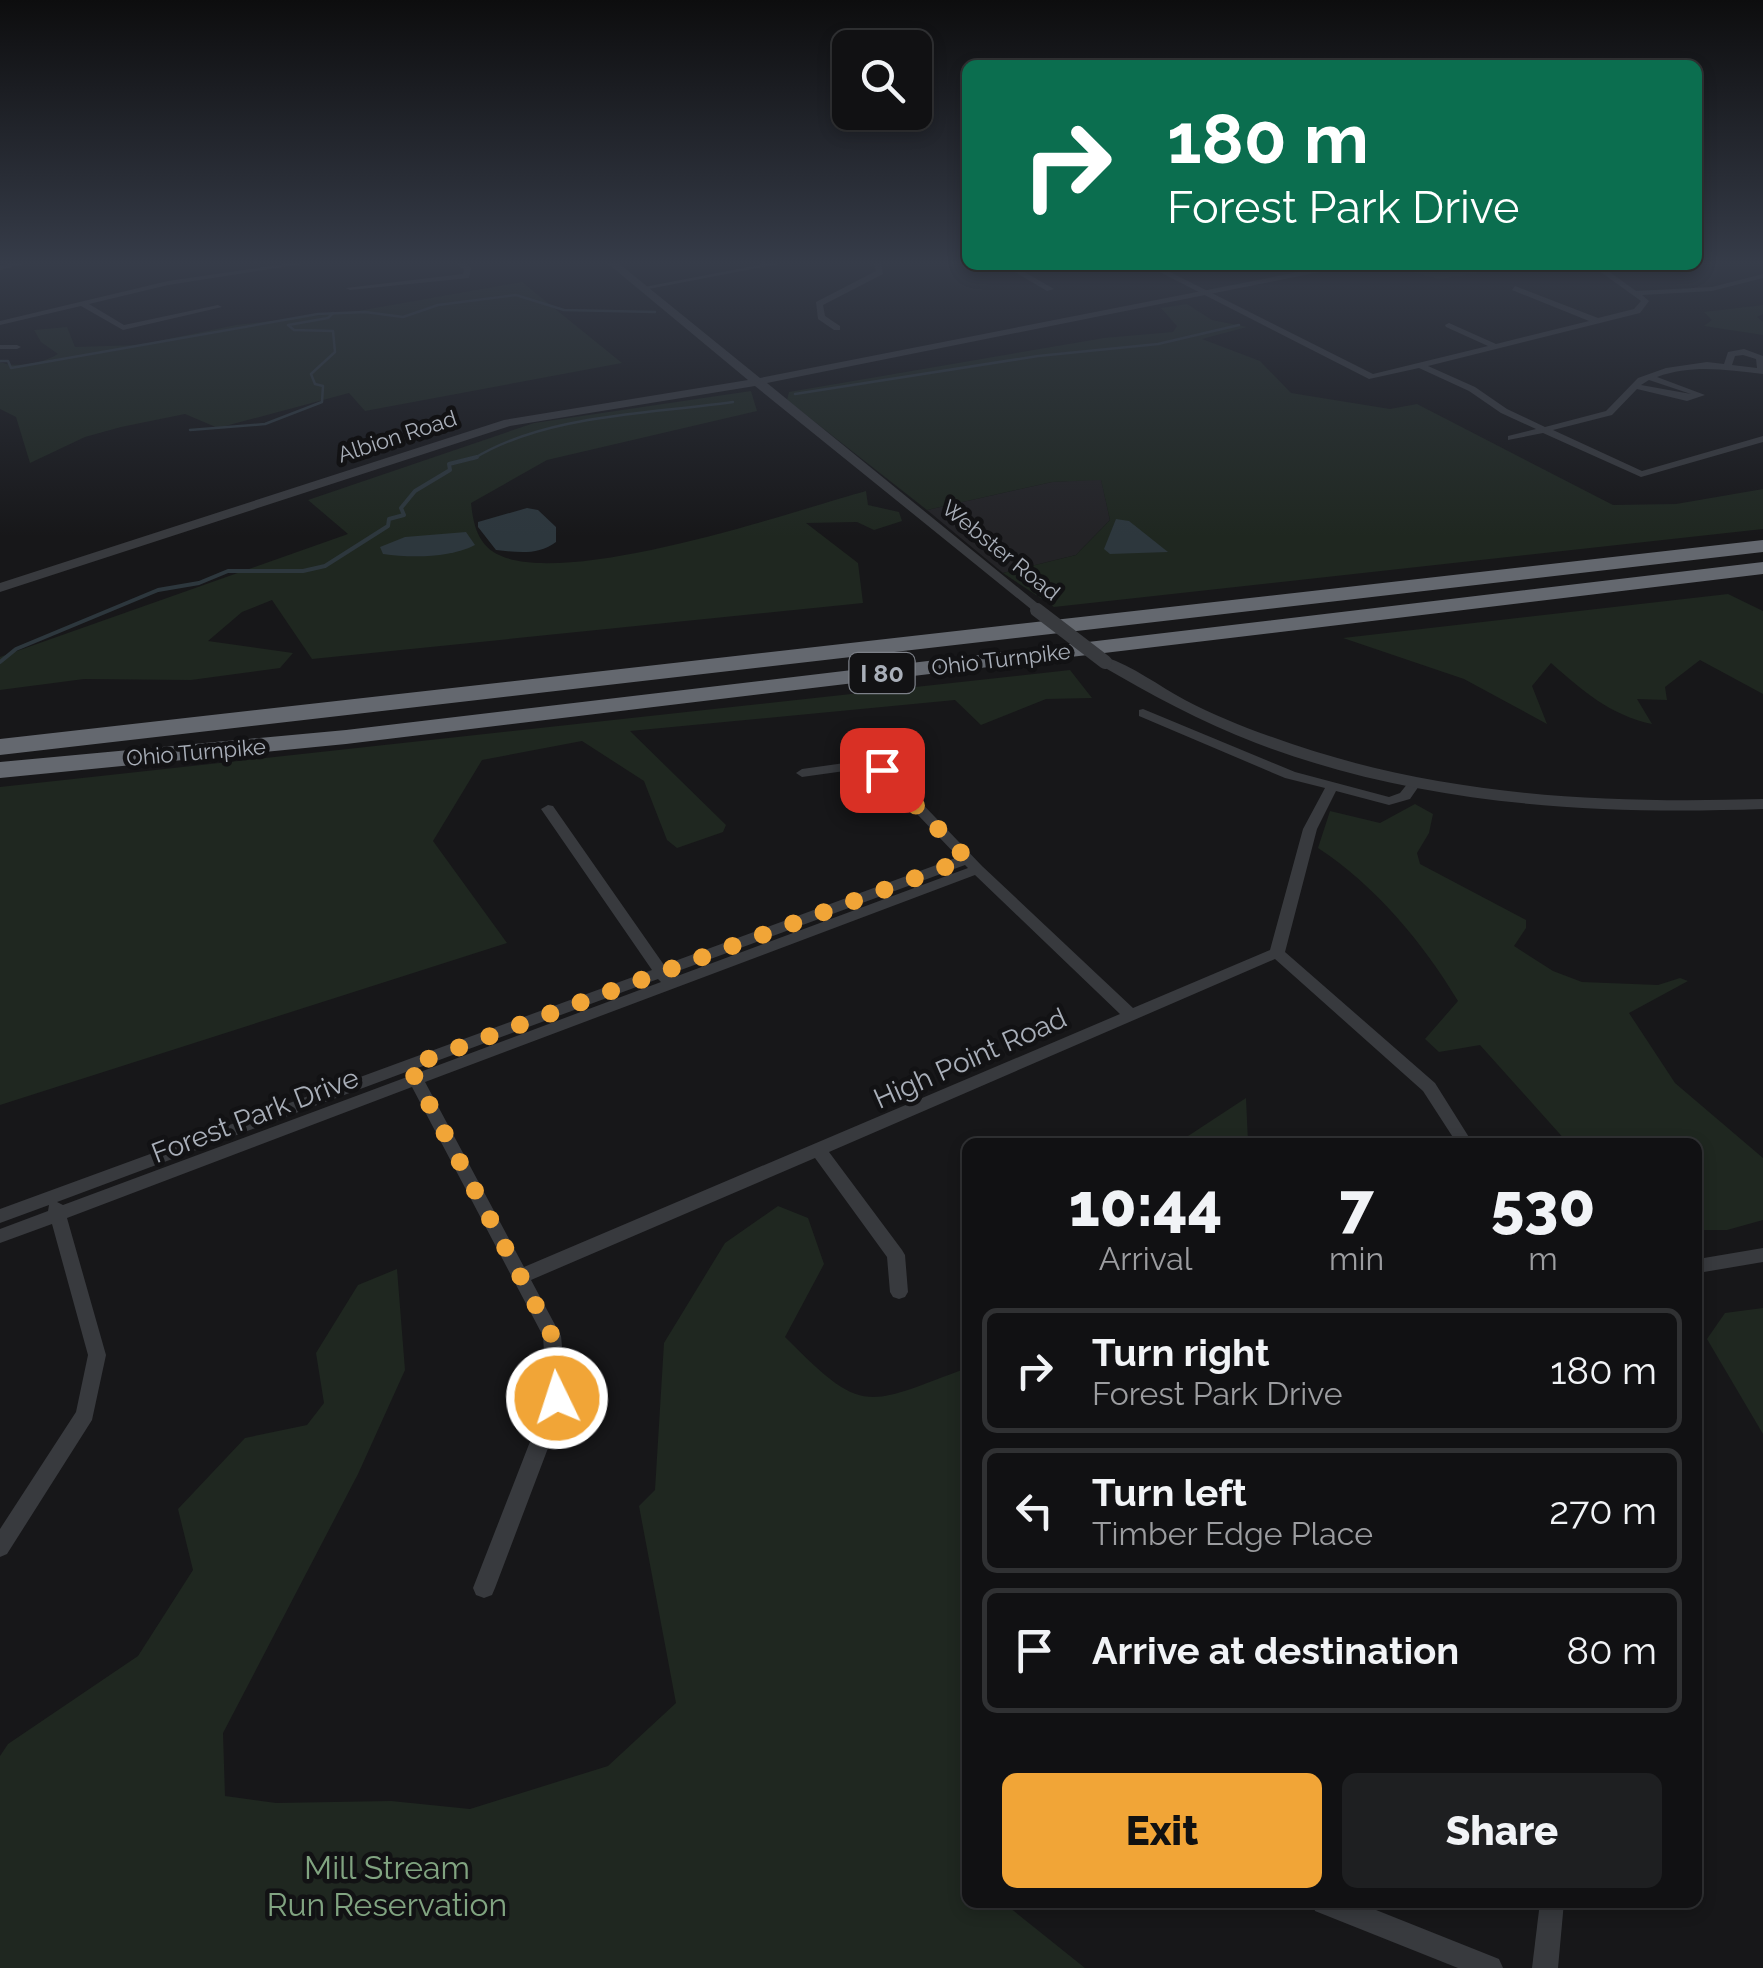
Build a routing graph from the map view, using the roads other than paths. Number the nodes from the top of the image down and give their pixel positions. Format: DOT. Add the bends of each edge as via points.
graph roads {
  1 [pos="722,354"];
  2 [pos="904,354"];
  3 [pos="1324,354"];
  4 [pos="1465,354"];
  5 [pos="1420,365"];
  6 [pos="1762,370"];
  7 [pos="1650,377"];
  8 [pos="756,382"];
  9 [pos="1636,386"];
  10 [pos="1546,430"];
  11 [pos="1511,438"];
  12 [pos="1763,439"];
  13 [pos="1750,443"];
  14 [pos="1763,448"];
  15 [pos="1763,546"];
  16 [pos="1763,568"];
  17 [pos="0,588"];
  18 [pos="1142,713"];
  19 [pos="0,747"];
  20 [pos="0,770"];
  21 [pos="802,773"];
  22 [pos="1332,786"];
  23 [pos="1413,786"];
  24 [pos="1763,804"];
  25 [pos="548,809"];
  26 [pos="972,864"];
  27 [pos="1277,953"];
  28 [pos="666,979"];
  29 [pos="1131,1015"];
  30 [pos="413,1073"];
  31 [pos="1461,1138"];
  32 [pos="819,1151"];
  33 [pos="56,1208"];
  34 [pos="0,1216"];
  35 [pos="0,1236"];
  36 [pos="1763,1255"];
  37 [pos="1702,1265"];
  38 [pos="519,1277"];
  39 [pos="899,1292"];
  40 [pos="0,1547"];
  41 [pos="484,1588"];
  42 [pos="1339,1908"];
  43 [pos="1551,1908"];
  44 [pos="1490,1968"];
  45 [pos="1546,1968"];
  1 -- 8 [label="street, Webster Road"];
  2 -- 8 [label="street, Albion Road"];
  3 -- 5 [label="street" via="1372,378"];
  4 -- 5 [label="street"];
  5 -- 10 [label="street"];
  6 -- 7 [label="street" via="1684,366"];
  7 -- 9 [label="street"];
  7 -- 9 [label="street" via="1701,395"];
  8 -- 17 [label="street, Albion Road" via="508,424"];
  8 -- 23 [label="street, Webster Road, bridge" via="1106,662 1228,728"];
  9 -- 10 [label="street" via="1609,413"];
  10 -- 11 [label="street"];
  10 -- 13 [label="street" via="1641,474"];
  12 -- 13 [label="street"];
  13 -- 14 [label="street"];
  15 -- 19 [label="highway, Ohio Turnpike / I 80"];
  16 -- 20 [label="highway, Ohio Turnpike / I 80" via="346,738"];
  18 -- 22 [label="street, Webster Road" via="1218,749"];
  21 -- 26 [label="street" via="859,765 882,770"];
  22 -- 23 [label="street, Webster Road" via="1388,801"];
  22 -- 27 [label="street" via="1310,830"];
  23 -- 24 [label="street, Webster Road" via="1582,808"];
  25 -- 28 [label="street"];
  26 -- 28 [label="street, Forest Park Drive"];
  26 -- 29 [label="street"];
  27 -- 29 [label="street, High Point Road"];
  27 -- 31 [label="street" via="1429,1087"];
  28 -- 30 [label="street, Forest Park Drive"];
  29 -- 32 [label="street, High Point Road"];
  30 -- 33 [label="street, Forest Park Drive"];
  30 -- 38 [label="street"];
  32 -- 38 [label="street, High Point Road"];
  32 -- 39 [label="street" via="896,1255"];
  33 -- 34 [label="street, Forest Park Drive"];
  33 -- 35 [label="street, Forest Park Drive"];
  33 -- 40 [label="street" via="97,1354 85,1414"];
  36 -- 37 [label="street"];
  38 -- 41 [label="street" via="552,1336 557,1398"];
  42 -- 44 [label="street"];
  43 -- 45 [label="street"];
}
